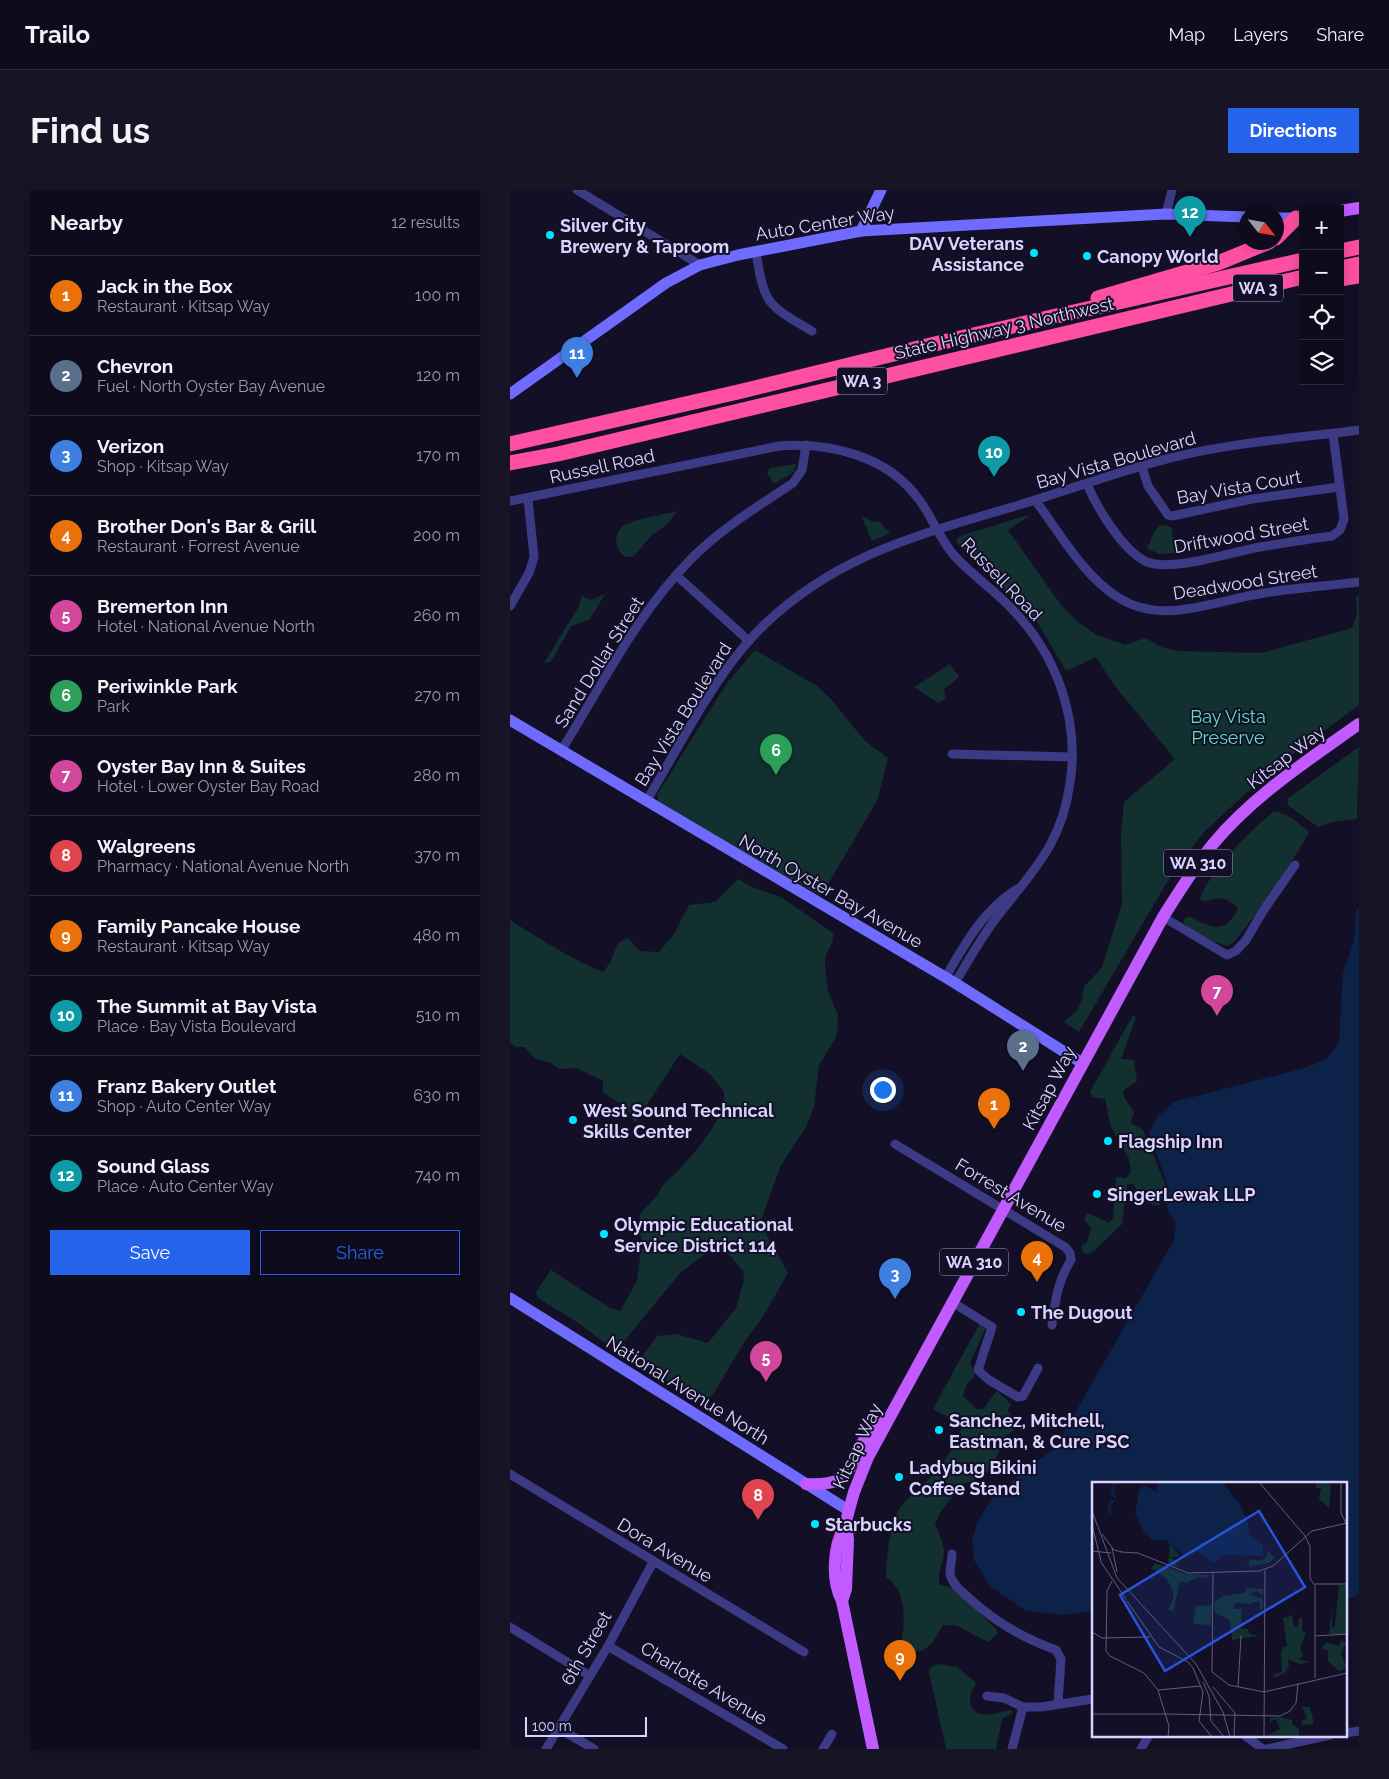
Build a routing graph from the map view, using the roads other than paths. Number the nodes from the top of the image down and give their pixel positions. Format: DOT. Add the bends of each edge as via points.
graph roads {
  1 [pos="577,190"];
  2 [pos="881,190"];
  3 [pos="1172,190"];
  4 [pos="1359,208"];
  5 [pos="1344,210"];
  6 [pos="1166,214"];
  7 [pos="1239,217"];
  8 [pos="1284,218"];
  9 [pos="1299,218"];
  10 [pos="861,231"];
  11 [pos="1284,231"];
  12 [pos="1359,247"];
  13 [pos="1254,250"];
  14 [pos="1344,250"];
  15 [pos="756,252"];
  16 [pos="1299,261"];
  17 [pos="700,264"];
  18 [pos="1359,264"];
  19 [pos="1344,267"];
  20 [pos="1359,276"];
  21 [pos="1299,278"];
  22 [pos="1344,278"];
  23 [pos="1299,286"];
  24 [pos="1213,298"];
  25 [pos="812,331"];
  26 [pos="947,340"];
  27 [pos="510,394"];
  28 [pos="1359,430"];
  29 [pos="1333,434"];
  30 [pos="510,444"];
  31 [pos="806,444"];
  32 [pos="510,463"];
  33 [pos="1142,468"];
  34 [pos="1087,484"];
  35 [pos="1339,487"];
  36 [pos="528,499"];
  37 [pos="1035,500"];
  38 [pos="510,502"];
  39 [pos="938,530"];
  40 [pos="676,575"];
  41 [pos="1359,582"];
  42 [pos="510,606"];
  43 [pos="749,641"];
  44 [pos="510,720"];
  45 [pos="1359,724"];
  46 [pos="561,751"];
  47 [pos="952,754"];
  48 [pos="1072,757"];
  49 [pos="646,802"];
  50 [pos="1295,865"];
  51 [pos="1163,916"];
  52 [pos="950,980"];
  53 [pos="1082,1063"];
  54 [pos="895,1144"];
  55 [pos="1003,1209"];
  56 [pos="952,1302"];
  57 [pos="512,1303"];
  58 [pos="1052,1325"];
  59 [pos="1038,1368"];
  60 [pos="890,1414"];
  61 [pos="510,1474"];
  62 [pos="806,1484"];
  63 [pos="848,1510"];
  64 [pos="952,1554"];
  65 [pos="653,1562"];
  66 [pos="510,1627"];
  67 [pos="608,1646"];
  68 [pos="804,1652"];
  69 [pos="590,1676"];
  70 [pos="987,1696"];
  71 [pos="1092,1699"];
  72 [pos="1058,1703"];
  73 [pos="1023,1706"];
  74 [pos="558,1728"];
  75 [pos="1359,1731"];
  76 [pos="1346,1733"];
  77 [pos="832,1734"];
  78 [pos="1148,1736"];
  79 [pos="1246,1736"];
  80 [pos="1325,1736"];
  81 [pos="546,1749"];
  82 [pos="594,1749"];
  83 [pos="783,1749"];
  84 [pos="823,1749"];
  85 [pos="873,1749"];
  86 [pos="1012,1749"];
  87 [pos="1142,1749"];
  88 [pos="1265,1749"];
  1 -- 17 [label="street"];
  2 -- 10 [label="street"];
  3 -- 6 [label="street"];
  4 -- 5 [label="main road"];
  6 -- 7 [label="street, Auto Center Way"];
  6 -- 10 [label="street, Auto Center Way"];
  8 -- 9 [label="street"];
  9 -- 11 [label="highway"];
  10 -- 15 [label="street, Auto Center Way"];
  12 -- 14 [label="highway"];
  13 -- 26 [label="highway" via="1199,269 1029,314"];
  15 -- 17 [label="street, Auto Center Way"];
  15 -- 25 [label="street" via="761,284 769,301 781,314"];
  16 -- 26 [label="highway, State Highway 3 Northwest / WA 3"];
  17 -- 27 [label="street, Auto Center Way" via="666,283"];
  18 -- 19 [label="highway"];
  20 -- 22 [label="highway"];
  21 -- 24 [label="highway, State Highway 3 Northwest / WA 3"];
  23 -- 24 [label="highway"];
  24 -- 32 [label="highway, State Highway 3 Northwest / WA 3"];
  26 -- 30 [label="highway, State Highway 3 Northwest / WA 3"];
  28 -- 29 [label="street, Bay Vista Boulevard"];
  29 -- 33 [label="street, Bay Vista Boulevard" via="1243,444 1176,457"];
  29 -- 35 [label="street, Driftwood Street"];
  31 -- 36 [label="street, Russell Road" via="779,446"];
  31 -- 39 [label="street, Russell Road" via="849,452 880,466 916,495"];
  31 -- 40 [label="street, Sand Dollar Street" via="802,470 793,482 716,537"];
  33 -- 34 [label="street, Bay Vista Boulevard"];
  33 -- 35 [label="street, Bay Vista Court" via="1148,486 1172,516 1252,499"];
  34 -- 35 [label="street, Driftwood Street" via="1108,522 1136,555 1149,563 1172,565 1332,536 1340,530 1344,520"];
  34 -- 37 [label="street, Bay Vista Boulevard"];
  36 -- 38 [label="street, Russell Road"];
  36 -- 42 [label="street" via="534,557 529,574"];
  37 -- 39 [label="street, Bay Vista Boulevard"];
  37 -- 41 [label="street, Deadwood Street" via="1100,583 1120,599 1144,608 1179,611 1252,595"];
  39 -- 43 [label="street, Bay Vista Boulevard" via="880,548 826,576 790,602"];
  39 -- 48 [label="street, Russell Road" via="952,553 1016,613 1044,651 1067,706"];
  40 -- 43 [label="street"];
  40 -- 46 [label="street, Sand Dollar Street" via="633,631"];
  43 -- 49 [label="street, Bay Vista Boulevard" via="714,689"];
  44 -- 46 [label="street, North Oyster Bay Avenue"];
  45 -- 51 [label="main road, Kitsap Way / WA 310" via="1286,775 1234,821 1202,858"];
  46 -- 49 [label="street, North Oyster Bay Avenue"];
  47 -- 48 [label="street"];
  48 -- 52 [label="street, Russell Road" via="1069,790 1054,840 1037,868 989,910 972,932"];
  49 -- 52 [label="street, North Oyster Bay Avenue"];
  50 -- 51 [label="street" via="1246,940 1227,955"];
  51 -- 53 [label="main road, Kitsap Way / WA 310"];
  52 -- 53 [label="street, North Oyster Bay Avenue"];
  53 -- 55 [label="main road, Kitsap Way / WA 310"];
  54 -- 55 [label="street, Forrest Avenue"];
  55 -- 56 [label="main road, Kitsap Way / WA 310"];
  55 -- 58 [label="street, Forrest Avenue" via="1070,1253 1071,1260 1062,1275 1055,1301"];
  56 -- 59 [label="street" via="992,1326 978,1370 989,1380 1018,1397 1023,1396"];
  56 -- 60 [label="main road, Kitsap Way / WA 310"];
  57 -- 62 [label="street, National Avenue North"];
  60 -- 62 [label="main road" via="867,1436 852,1468 839,1480"];
  60 -- 63 [label="main road, Kitsap Way / WA 310" via="868,1457"];
  61 -- 65 [label="street, Dora Avenue"];
  62 -- 63 [label="street, National Avenue North"];
  63 -- 85 [label="main road, Kitsap Way / WA 310" via="845,1526 838,1537 837,1591 842,1601"];
  64 -- 72 [label="street" via="950,1574 957,1587 990,1618 1009,1630 1056,1650 1061,1659"];
  65 -- 67 [label="street, 6th Street"];
  65 -- 68 [label="street, Dora Avenue"];
  66 -- 69 [label="street"];
  67 -- 69 [label="street, 6th Street"];
  67 -- 83 [label="street, Charlotte Avenue"];
  69 -- 74 [label="street, 6th Street"];
  70 -- 73 [label="street" via="1004,1698"];
  71 -- 72 [label="street"];
  72 -- 73 [label="street" via="1041,1708"];
  73 -- 86 [label="street"];
  74 -- 81 [label="street, 6th Street"];
  74 -- 82 [label="street"];
  75 -- 76 [label="street"];
  77 -- 84 [label="street"];
  78 -- 87 [label="street"];
  79 -- 88 [label="street"];
  80 -- 88 [label="street"];
}
